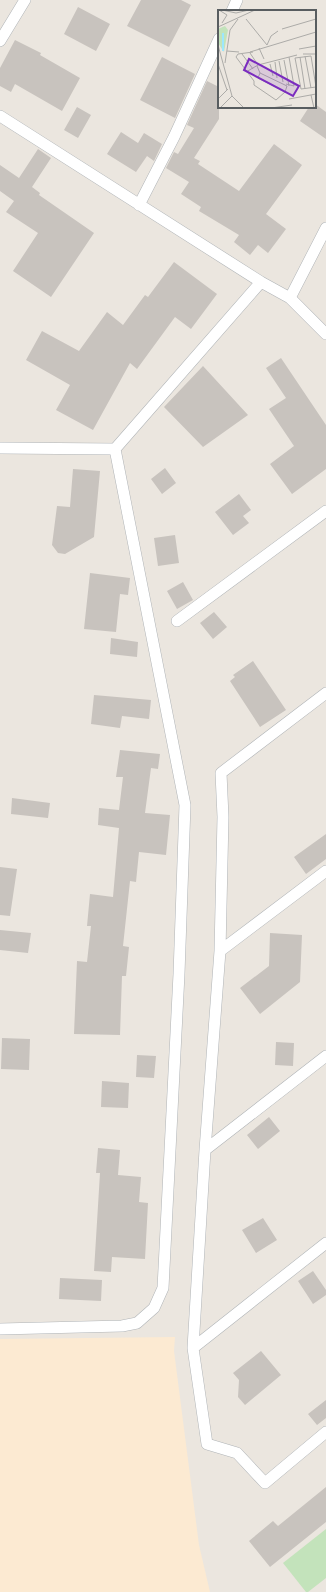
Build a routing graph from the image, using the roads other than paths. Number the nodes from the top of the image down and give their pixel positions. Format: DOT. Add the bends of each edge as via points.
graph roads {
  1 [pos="25,0"];
  2 [pos="237,0"];
  3 [pos="232,10"];
  4 [pos="0,41"];
  5 [pos="218,41"];
  6 [pos="0,116"];
  7 [pos="139,205"];
  8 [pos="326,228"];
  9 [pos="260,282"];
  10 [pos="290,298"];
  11 [pos="326,334"];
  12 [pos="0,448"];
  13 [pos="115,449"];
  14 [pos="326,511"];
  15 [pos="177,621"];
  16 [pos="326,693"];
  17 [pos="326,871"];
  18 [pos="220,951"];
  19 [pos="326,1056"];
  20 [pos="205,1150"];
  21 [pos="326,1243"];
  22 [pos="0,1329"];
  23 [pos="193,1348"];
  24 [pos="326,1432"];
  1 -- 4 [label="lane"];
  2 -- 3 [label="lane"];
  5 -- 7 [label="lane"];
  6 -- 7 [label="lane"];
  7 -- 9 [label="lane"];
  8 -- 10 [label="lane"];
  9 -- 10 [label="lane"];
  9 -- 13 [label="lane"];
  10 -- 11 [label="lane"];
  12 -- 13 [label="lane"];
  13 -- 22 [label="lane" via="185,805 163,1288 154,1308 137,1323 122,1326"];
  14 -- 15 [label="lane"];
  16 -- 18 [label="lane" via="222,773 224,817"];
  17 -- 18 [label="lane"];
  18 -- 20 [label="lane"];
  19 -- 20 [label="lane"];
  20 -- 23 [label="lane"];
  21 -- 23 [label="lane"];
  23 -- 24 [label="lane" via="207,1444 237,1453 265,1483"];
}
